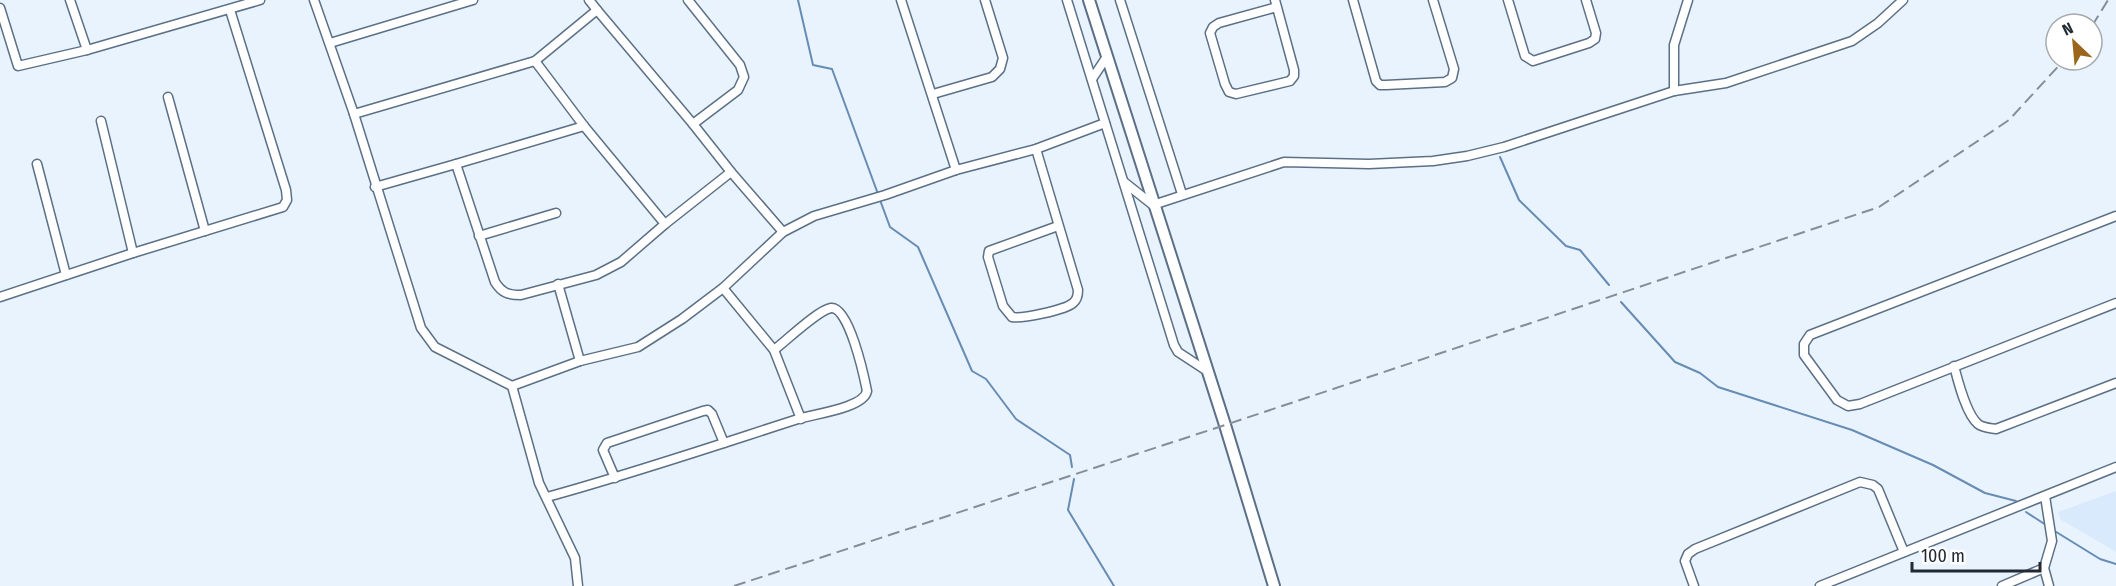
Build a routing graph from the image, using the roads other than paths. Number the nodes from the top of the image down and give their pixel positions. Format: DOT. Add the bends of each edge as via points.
graph roads {
  1 [pos="70,0"];
  2 [pos="260,0"];
  3 [pos="314,0"];
  4 [pos="472,0"];
  5 [pos="589,0"];
  6 [pos="688,0"];
  7 [pos="901,0"];
  8 [pos="985,0"];
  9 [pos="1067,0"];
  10 [pos="1089,0"];
  11 [pos="1120,0"];
  12 [pos="1353,0"];
  13 [pos="1432,0"];
  14 [pos="1508,0"];
  15 [pos="1586,0"];
  16 [pos="1686,0"];
  17 [pos="1903,0"];
  18 [pos="1276,3"];
  19 [pos="0,8"];
  20 [pos="230,10"];
  21 [pos="597,10"];
  22 [pos="330,43"];
  23 [pos="87,50"];
  24 [pos="1106,58"];
  25 [pos="535,62"];
  26 [pos="1092,79"];
  27 [pos="1674,91"];
  28 [pos="933,94"];
  29 [pos="168,97"];
  30 [pos="354,114"];
  31 [pos="101,121"];
  32 [pos="1105,123"];
  33 [pos="693,124"];
  34 [pos="584,126"];
  35 [pos="1036,149"];
  36 [pos="37,164"];
  37 [pos="456,164"];
  38 [pos="956,170"];
  39 [pos="731,172"];
  40 [pos="1124,182"];
  41 [pos="375,187"];
  42 [pos="1182,194"];
  43 [pos="1153,205"];
  44 [pos="556,213"];
  45 [pos="2116,216"];
  46 [pos="665,224"];
  47 [pos="1058,226"];
  48 [pos="205,231"];
  49 [pos="783,232"];
  50 [pos="479,236"];
  51 [pos="133,253"];
  52 [pos="66,275"];
  53 [pos="558,284"];
  54 [pos="723,288"];
  55 [pos="0,297"];
  56 [pos="2116,303"];
  57 [pos="774,350"];
  58 [pos="580,361"];
  59 [pos="1954,366"];
  60 [pos="1207,370"];
  61 [pos="2116,382"];
  62 [pos="512,386"];
  63 [pos="801,418"];
  64 [pos="724,443"];
  65 [pos="2116,467"];
  66 [pos="615,478"];
  67 [pos="2045,496"];
  68 [pos="547,497"];
  69 [pos="1904,552"];
  70 [pos="2044,568"];
  71 [pos="578,586"];
  72 [pos="1274,586"];
  73 [pos="1694,586"];
  74 [pos="1820,586"];
  75 [pos="2002,586"];
  76 [pos="2049,586"];
  1 -- 23 [label="street"];
  2 -- 20 [label="street"];
  3 -- 22 [label="street"];
  4 -- 22 [label="street"];
  5 -- 21 [label="street"];
  6 -- 33 [label="street" via="740,65 744,77 738,90"];
  7 -- 28 [label="street"];
  8 -- 28 [label="street" via="1003,58 1000,69 992,77"];
  9 -- 26 [label="street"];
  10 -- 24 [label="street"];
  11 -- 42 [label="street"];
  12 -- 13 [label="street" via="1376,81 1386,86 1445,82 1452,78 1454,69"];
  14 -- 15 [label="street" via="1525,56 1533,61 1595,39"];
  16 -- 27 [label="street" via="1674,45"];
  17 -- 27 [label="street" via="1852,41 1726,83"];
  18 -- 18 [label="street" via="1294,76 1290,81 1236,94 1229,92 1210,33 1213,27"];
  19 -- 23 [label="street" via="18,66"];
  20 -- 23 [label="street"];
  20 -- 48 [label="street" via="287,200 283,207"];
  21 -- 25 [label="street"];
  21 -- 33 [label="street"];
  22 -- 30 [label="street"];
  24 -- 26 [label="street"];
  24 -- 43 [label="street"];
  25 -- 30 [label="street"];
  25 -- 34 [label="street"];
  26 -- 32 [label="street"];
  27 -- 42 [label="street" via="1467,156 1369,164 1284,162"];
  28 -- 38 [label="street"];
  29 -- 48 [label="street"];
  30 -- 41 [label="street"];
  31 -- 51 [label="street"];
  32 -- 35 [label="street"];
  32 -- 40 [label="street"];
  33 -- 39 [label="street"];
  34 -- 37 [label="street"];
  34 -- 46 [label="street"];
  35 -- 38 [label="street"];
  35 -- 47 [label="street"];
  36 -- 52 [label="street"];
  37 -- 41 [label="street"];
  37 -- 50 [label="street"];
  38 -- 49 [label="street" via="814,216"];
  39 -- 46 [label="street"];
  39 -- 49 [label="street"];
  40 -- 43 [label="street"];
  40 -- 60 [label="street" via="1174,345 1178,352"];
  41 -- 62 [label="street" via="421,328 435,347"];
  42 -- 43 [label="street"];
  43 -- 60 [label="street"];
  44 -- 50 [label="street"];
  45 -- 59 [label="street" via="1810,335 1804,344 1804,355 1837,400 1848,406"];
  46 -- 53 [label="street" via="621,262 596,275"];
  47 -- 47 [label="street" via="1078,290 1076,301 1069,306 1012,317 1003,306 989,251"];
  48 -- 51 [label="street"];
  49 -- 54 [label="street"];
  50 -- 53 [label="street" via="500,290 510,295 521,294"];
  51 -- 52 [label="street"];
  52 -- 55 [label="street"];
  53 -- 58 [label="street"];
  54 -- 57 [label="street"];
  54 -- 58 [label="street" via="638,348"];
  56 -- 59 [label="street"];
  57 -- 63 [label="street"];
  57 -- 63 [label="street" via="830,309 839,310 848,325 866,396 857,403"];
  58 -- 62 [label="street"];
  59 -- 61 [label="street" via="1976,423 1984,428 1996,429"];
  60 -- 72 [label="street"];
  62 -- 68 [label="street" via="539,483"];
  63 -- 64 [label="street"];
  64 -- 66 [label="street"];
  64 -- 66 [label="street" via="711,412 703,411 607,443 603,450"];
  65 -- 67 [label="street"];
  66 -- 68 [label="street"];
  67 -- 69 [label="street"];
  67 -- 70 [label="street" via="2052,541"];
  68 -- 71 [label="street" via="575,558"];
  69 -- 73 [label="street" via="1878,489 1860,482 1695,549 1686,561"];
  69 -- 74 [label="street"];
  70 -- 75 [label="street"];
  70 -- 76 [label="street"];
}
